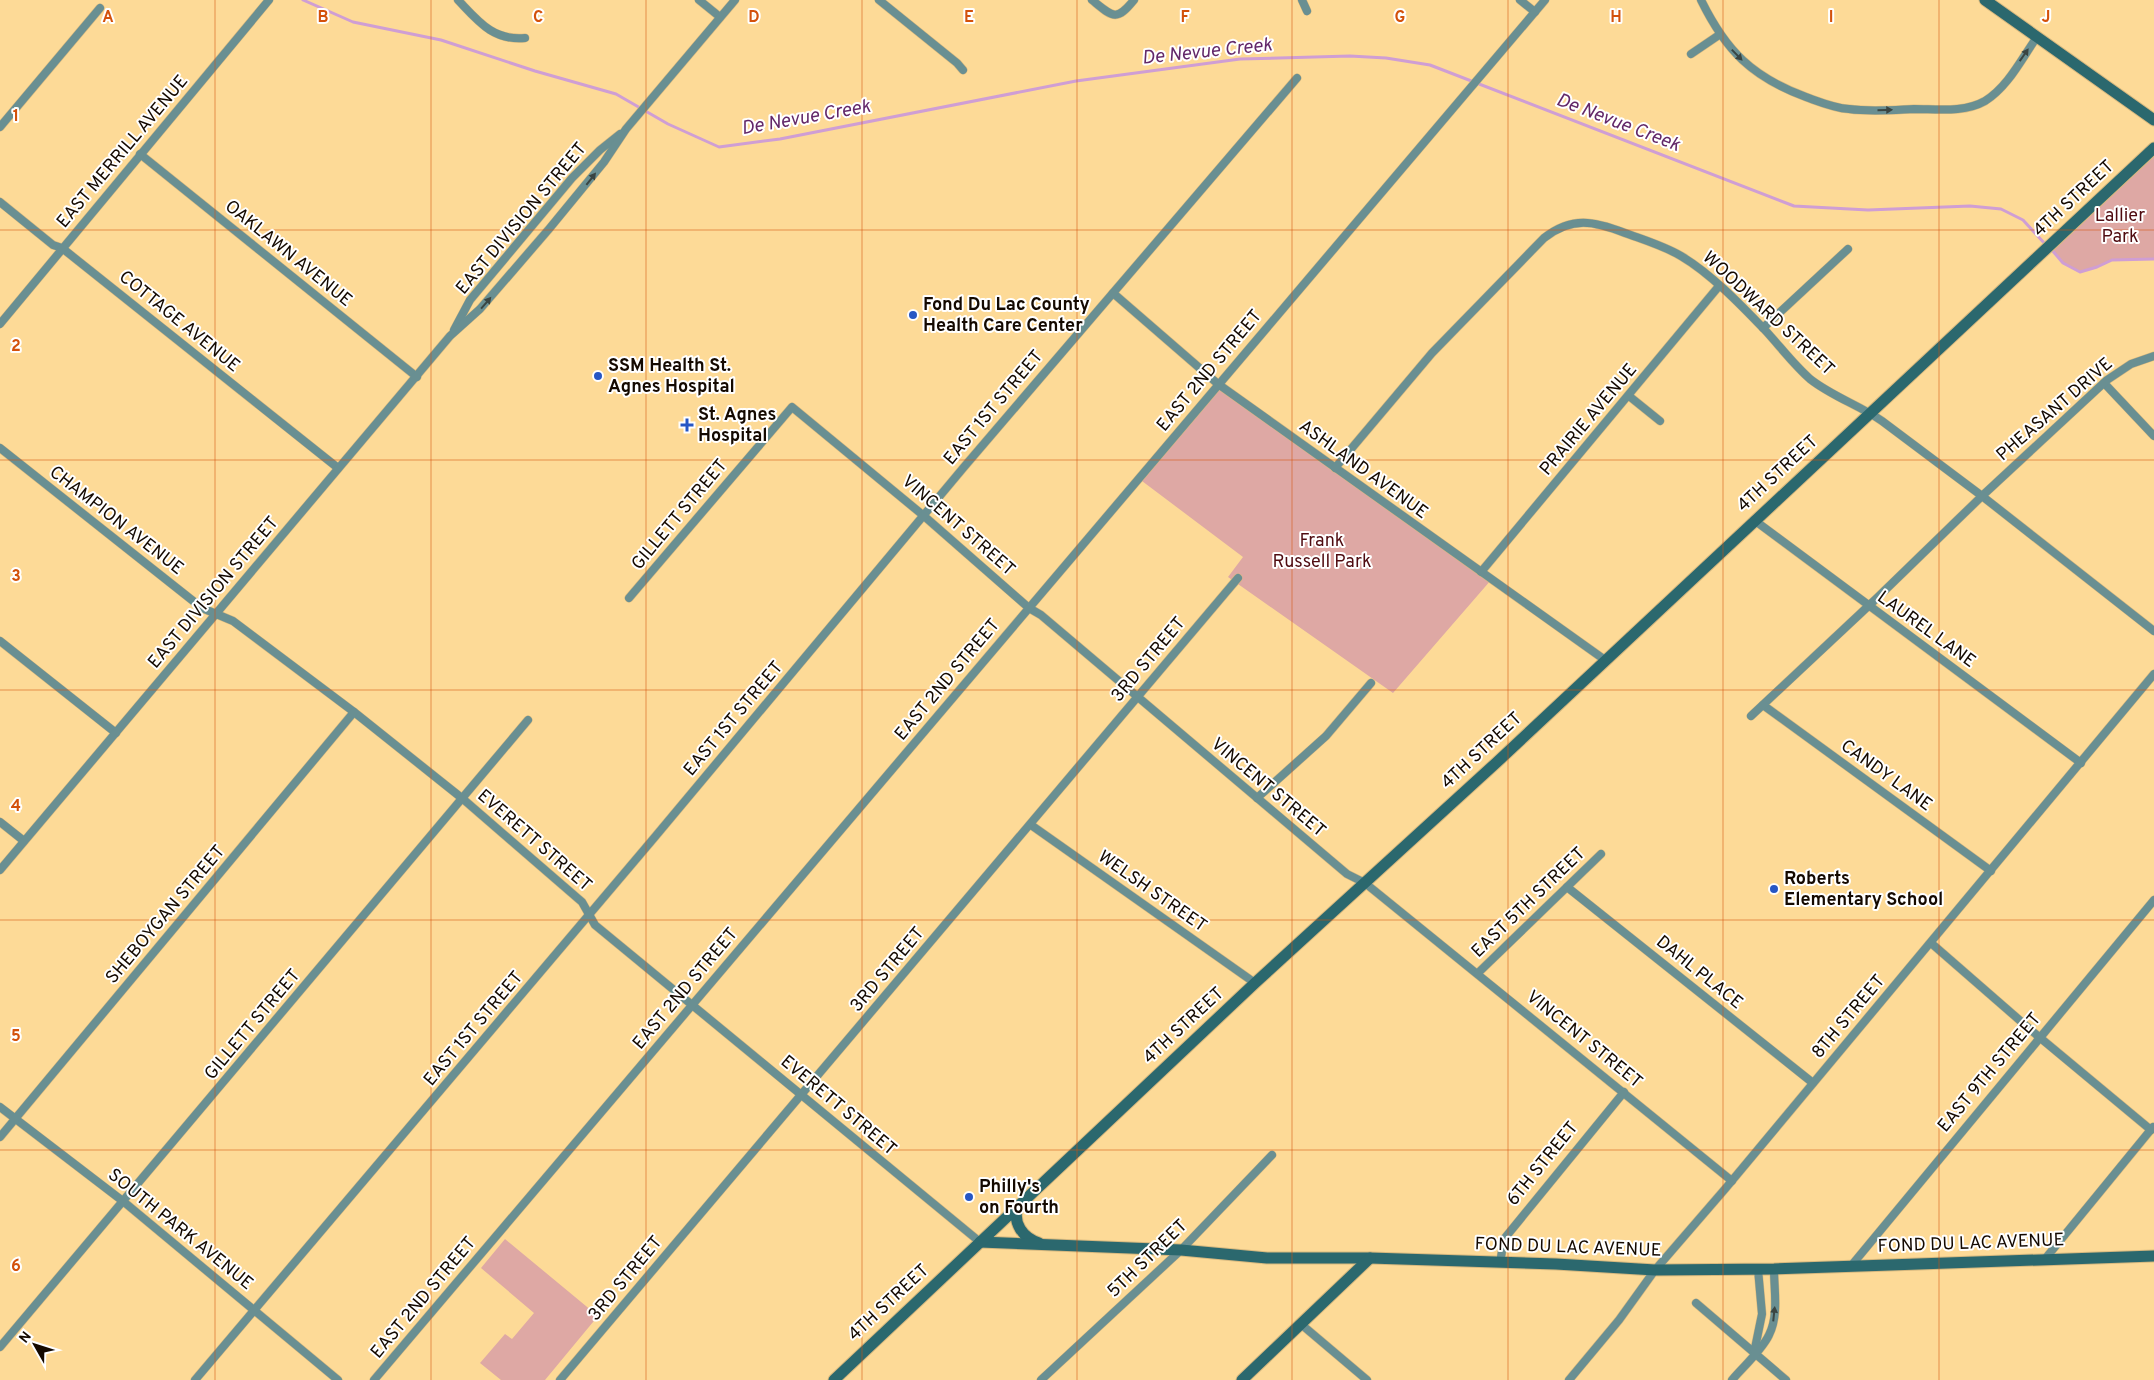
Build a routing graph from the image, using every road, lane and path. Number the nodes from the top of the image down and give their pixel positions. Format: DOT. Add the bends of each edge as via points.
graph roads {
  1 [pos="268,0"];
  2 [pos="458,0"];
  3 [pos="699,0"];
  4 [pos="735,0"];
  5 [pos="879,0"];
  6 [pos="1092,0"];
  7 [pos="1134,0"];
  8 [pos="1302,0"];
  9 [pos="1520,0"];
  10 [pos="1545,0"];
  11 [pos="1701,0"];
  12 [pos="1985,0"];
  13 [pos="100,8"];
  14 [pos="1307,12"];
  15 [pos="1535,12"];
  16 [pos="720,17"];
  17 [pos="1720,35"];
  18 [pos="2037,37"];
  19 [pos="525,38"];
  20 [pos="1691,54"];
  21 [pos="964,70"];
  22 [pos="1297,78"];
  23 [pos="2154,120"];
  24 [pos="0,127"];
  25 [pos="626,129"];
  26 [pos="2154,148"];
  27 [pos="140,154"];
  28 [pos="0,202"];
  29 [pos="62,248"];
  30 [pos="1848,249"];
  31 [pos="1719,286"];
  32 [pos="1113,293"];
  33 [pos="0,324"];
  34 [pos="1763,328"];
  35 [pos="450,336"];
  36 [pos="2154,356"];
  37 [pos="417,377"];
  38 [pos="2104,383"];
  39 [pos="1218,384"];
  40 [pos="1630,396"];
  41 [pos="792,406"];
  42 [pos="1869,412"];
  43 [pos="1660,421"];
  44 [pos="2154,436"];
  45 [pos="0,448"];
  46 [pos="338,468"];
  47 [pos="1335,468"];
  48 [pos="1982,496"];
  49 [pos="924,516"];
  50 [pos="1754,520"];
  51 [pos="1481,572"];
  52 [pos="1238,578"];
  53 [pos="629,598"];
  54 [pos="1868,606"];
  55 [pos="1029,608"];
  56 [pos="215,614"];
  57 [pos="2154,631"];
  58 [pos="0,641"];
  59 [pos="1605,660"];
  60 [pos="2154,674"];
  61 [pos="1371,683"];
  62 [pos="1136,697"];
  63 [pos="1763,705"];
  64 [pos="354,712"];
  65 [pos="1751,716"];
  66 [pos="528,720"];
  67 [pos="116,733"];
  68 [pos="2081,763"];
  69 [pos="1257,798"];
  70 [pos="464,799"];
  71 [pos="0,822"];
  72 [pos="1031,825"];
  73 [pos="24,841"];
  74 [pos="1601,854"];
  75 [pos="0,870"];
  76 [pos="1991,871"];
  77 [pos="1365,883"];
  78 [pos="1567,887"];
  79 [pos="2154,900"];
  80 [pos="590,913"];
  81 [pos="1931,942"];
  82 [pos="1478,973"];
  83 [pos="1255,983"];
  84 [pos="692,1006"];
  85 [pos="2040,1038"];
  86 [pos="1813,1083"];
  87 [pos="1624,1092"];
  88 [pos="802,1096"];
  89 [pos="0,1107"];
  90 [pos="15,1119"];
  91 [pos="2153,1128"];
  92 [pos="0,1137"];
  93 [pos="1272,1155"];
  94 [pos="1732,1181"];
  95 [pos="124,1202"];
  96 [pos="1018,1206"];
  97 [pos="980,1242"];
  98 [pos="1043,1245"];
  99 [pos="1181,1250"];
  100 [pos="2154,1256"];
  101 [pos="1370,1258"];
  102 [pos="2045,1259"];
  103 [pos="1500,1262"];
  104 [pos="1851,1266"];
  105 [pos="1758,1269"];
  106 [pos="1774,1269"];
  107 [pos="1655,1270"];
  108 [pos="1696,1303"];
  109 [pos="255,1311"];
  110 [pos="1302,1325"];
  111 [pos="0,1347"];
  112 [pos="1754,1353"];
  113 [pos="196,1380"];
  114 [pos="338,1380"];
  115 [pos="374,1380"];
  116 [pos="560,1380"];
  117 [pos="834,1380"];
  118 [pos="1041,1380"];
  119 [pos="1242,1380"];
  120 [pos="1367,1380"];
  121 [pos="1569,1380"];
  122 [pos="1732,1380"];
  123 [pos="1786,1380"];
  1 -- 27 [label="street, EAST MERRILL AVENUE"];
  2 -- 19 [label="street" via="488,31 505,38"];
  3 -- 16 [label="street"];
  4 -- 16 [label="street, EAST DIVISION STREET"];
  5 -- 21 [label="street"];
  6 -- 7 [label="street" via="1116,15 1124,12"];
  8 -- 14 [label="street"];
  9 -- 15 [label="street"];
  10 -- 15 [label="street, EAST 2ND STREET"];
  11 -- 17 [label="street"];
  12 -- 18 [label="street"];
  13 -- 24 [label="street"];
  15 -- 39 [label="street, EAST 2ND STREET"];
  16 -- 25 [label="street, EAST DIVISION STREET"];
  17 -- 18 [label="street, one-way" via="1744,63 1775,84 1826,104 1863,110 1958,109 1980,103 2000,88"];
  17 -- 20 [label="street"];
  18 -- 23 [label="street"];
  22 -- 32 [label="street, EAST 1ST STREET"];
  35 -- 25 [label="street, EAST DIVISION STREET, one-way" via="480,309 550,229"];
  25 -- 35 [label="street, EAST DIVISION STREET" via="566,185 470,300"];
  26 -- 42 [label="street, 4TH STREET"];
  27 -- 29 [label="street, EAST MERRILL AVENUE"];
  27 -- 37 [label="street, OAKLAWN AVENUE"];
  28 -- 29 [label="street, COTTAGE AVENUE" via="53,245"];
  29 -- 33 [label="street, EAST MERRILL AVENUE"];
  29 -- 46 [label="street, COTTAGE AVENUE"];
  30 -- 34 [label="street"];
  31 -- 34 [label="street, WOODWARD STREET"];
  31 -- 40 [label="street, PRAIRIE AVENUE"];
  31 -- 47 [label="street, WOODWARD STREET" via="1683,257 1622,231 1588,222 1560,228 1544,238 1432,352"];
  32 -- 39 [label="street, ASHLAND AVENUE"];
  32 -- 49 [label="street, EAST 1ST STREET"];
  34 -- 42 [label="street, WOODWARD STREET" via="1809,378 1851,405"];
  35 -- 37 [label="street, EAST DIVISION STREET"];
  36 -- 38 [label="street, PHEASANT DRIVE" via="2131,364"];
  37 -- 46 [label="street, EAST DIVISION STREET"];
  38 -- 44 [label="street"];
  38 -- 48 [label="street, PHEASANT DRIVE"];
  39 -- 47 [label="street, ASHLAND AVENUE"];
  39 -- 55 [label="street, EAST 2ND STREET"];
  40 -- 43 [label="street"];
  40 -- 51 [label="street, PRAIRIE AVENUE"];
  41 -- 49 [label="street, VINCENT STREET"];
  41 -- 53 [label="street, GILLETT STREET"];
  42 -- 48 [label="street, WOODWARD STREET"];
  42 -- 50 [label="street, 4TH STREET"];
  45 -- 56 [label="street, CHAMPION AVENUE" via="202,608"];
  46 -- 56 [label="street, EAST DIVISION STREET"];
  47 -- 51 [label="street, ASHLAND AVENUE"];
  48 -- 54 [label="street"];
  48 -- 57 [label="street, WOODWARD STREET"];
  49 -- 55 [label="street, VINCENT STREET"];
  49 -- 80 [label="street, EAST 1ST STREET"];
  50 -- 54 [label="street, LAUREL LANE"];
  50 -- 59 [label="street, 4TH STREET"];
  51 -- 59 [label="street, ASHLAND AVENUE"];
  52 -- 62 [label="street, 3RD STREET"];
  54 -- 63 [label="street"];
  54 -- 68 [label="street, LAUREL LANE"];
  55 -- 62 [label="street, VINCENT STREET"];
  55 -- 84 [label="street, EAST 2ND STREET"];
  56 -- 64 [label="street, EVERETT STREET" via="233,621"];
  56 -- 67 [label="street, EAST DIVISION STREET"];
  58 -- 67 [label="street"];
  59 -- 77 [label="street, 4TH STREET"];
  60 -- 68 [label="street, 8TH STREET"];
  61 -- 69 [label="street" via="1326,736"];
  62 -- 69 [label="street, VINCENT STREET"];
  62 -- 72 [label="street, 3RD STREET"];
  63 -- 65 [label="street"];
  63 -- 76 [label="street, CANDY LANE"];
  64 -- 70 [label="street, EVERETT STREET"];
  64 -- 90 [label="street, SHEBOYGAN STREET"];
  66 -- 70 [label="street, GILLETT STREET"];
  67 -- 73 [label="street, EAST DIVISION STREET"];
  68 -- 76 [label="street, 8TH STREET"];
  69 -- 77 [label="street, VINCENT STREET" via="1347,874"];
  70 -- 80 [label="street, EVERETT STREET" via="582,902"];
  70 -- 95 [label="street, GILLETT STREET"];
  71 -- 73 [label="street"];
  72 -- 83 [label="street, WELSH STREET"];
  72 -- 88 [label="street, 3RD STREET"];
  73 -- 75 [label="street, EAST DIVISION STREET"];
  74 -- 78 [label="street, EAST 5TH STREET"];
  76 -- 81 [label="street, 8TH STREET"];
  77 -- 82 [label="street, VINCENT STREET"];
  77 -- 83 [label="street, 4TH STREET"];
  78 -- 82 [label="street, EAST 5TH STREET"];
  78 -- 86 [label="street, DAHL PLACE"];
  79 -- 85 [label="street, EAST 9TH STREET"];
  80 -- 84 [label="street, EVERETT STREET" via="595,925"];
  80 -- 109 [label="street, EAST 1ST STREET"];
  81 -- 85 [label="street"];
  81 -- 86 [label="street, 8TH STREET"];
  82 -- 87 [label="street, VINCENT STREET"];
  83 -- 96 [label="street, 4TH STREET"];
  84 -- 88 [label="street, EVERETT STREET"];
  84 -- 115 [label="street, EAST 2ND STREET"];
  85 -- 91 [label="street"];
  85 -- 104 [label="street, EAST 9TH STREET"];
  86 -- 94 [label="street, 8TH STREET"];
  87 -- 94 [label="street, VINCENT STREET"];
  87 -- 103 [label="street, 6TH STREET" via="1504,1240"];
  88 -- 97 [label="street, EVERETT STREET"];
  88 -- 116 [label="street, 3RD STREET"];
  89 -- 90 [label="street, SOUTH PARK AVENUE"];
  90 -- 92 [label="street, SHEBOYGAN STREET"];
  90 -- 95 [label="street, SOUTH PARK AVENUE"];
  91 -- 102 [label="street"];
  93 -- 99 [label="street, 5TH STREET"];
  94 -- 107 [label="street, 8TH STREET"];
  95 -- 109 [label="street, SOUTH PARK AVENUE"];
  95 -- 111 [label="street, GILLETT STREET"];
  96 -- 97 [label="street, 4TH STREET"];
  96 -- 98 [label="street" via="1016,1215 1021,1230"];
  97 -- 98 [label="street, FOND DU LAC AVENUE"];
  97 -- 117 [label="street, 4TH STREET"];
  98 -- 99 [label="street, FOND DU LAC AVENUE"];
  99 -- 101 [label="street, FOND DU LAC AVENUE" via="1267,1258"];
  99 -- 118 [label="street, 5TH STREET"];
  100 -- 102 [label="street, FOND DU LAC AVENUE"];
  101 -- 103 [label="street, FOND DU LAC AVENUE"];
  101 -- 110 [label="street"];
  102 -- 104 [label="street, FOND DU LAC AVENUE"];
  103 -- 107 [label="street, FOND DU LAC AVENUE"];
  104 -- 106 [label="street, FOND DU LAC AVENUE"];
  105 -- 106 [label="street, FOND DU LAC AVENUE"];
  105 -- 107 [label="street, FOND DU LAC AVENUE"];
  105 -- 112 [label="street" via="1762,1314"];
  112 -- 106 [label="street, one-way" via="1768,1336 1774,1321"];
  107 -- 121 [label="street, 8TH STREET"];
  108 -- 112 [label="street"];
  109 -- 113 [label="street, EAST 1ST STREET"];
  109 -- 114 [label="street, SOUTH PARK AVENUE"];
  110 -- 119 [label="street"];
  110 -- 120 [label="street"];
  112 -- 122 [label="street"];
  112 -- 123 [label="street"];
}
